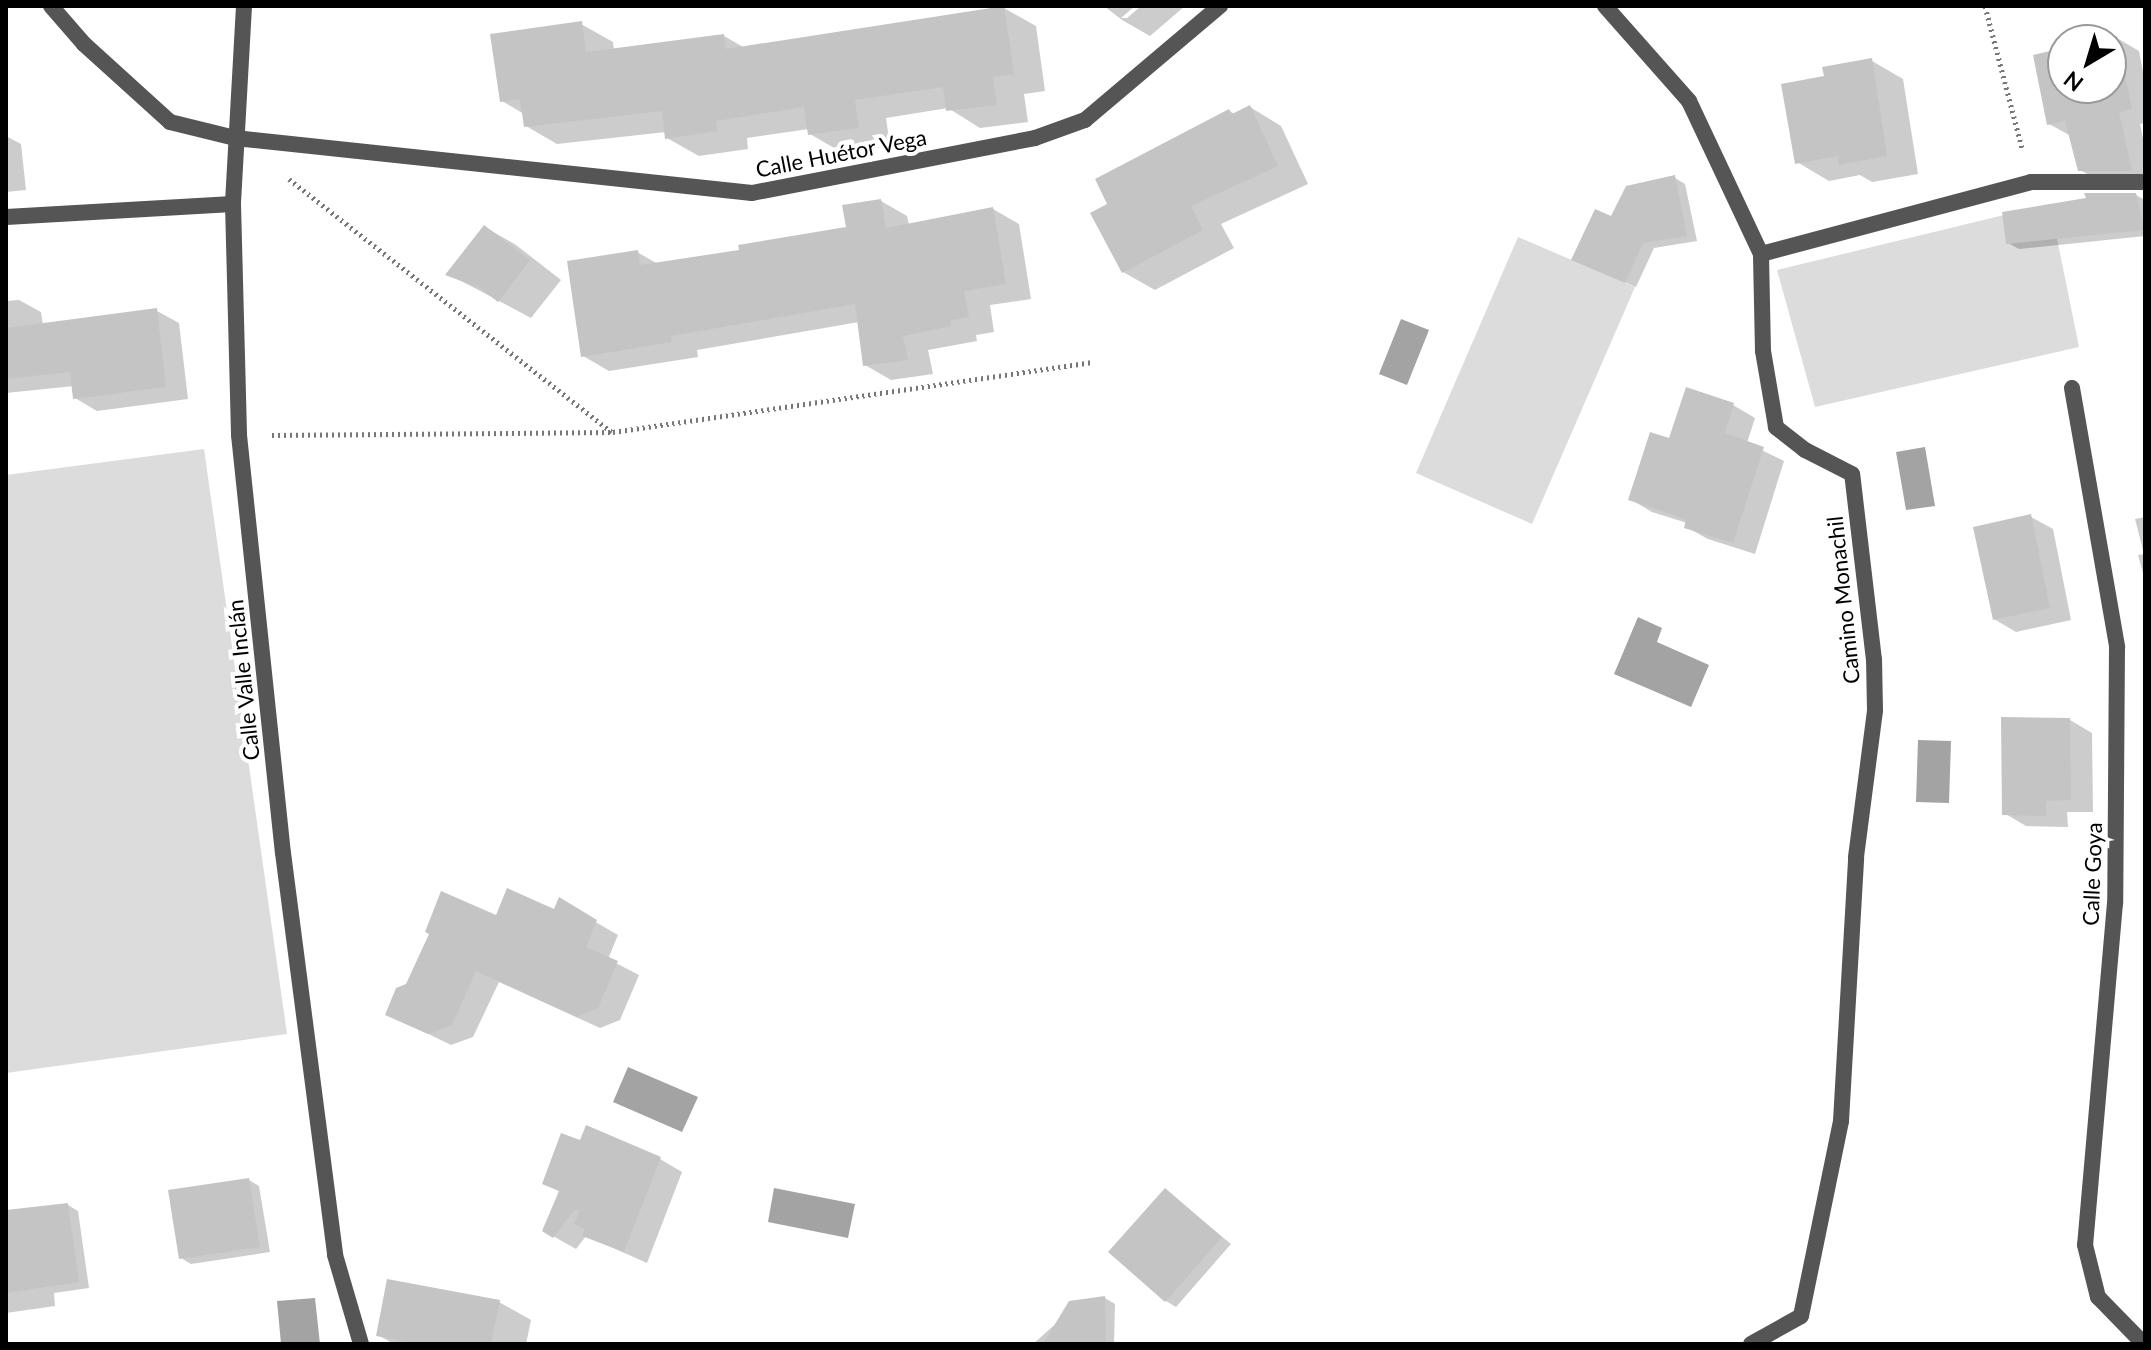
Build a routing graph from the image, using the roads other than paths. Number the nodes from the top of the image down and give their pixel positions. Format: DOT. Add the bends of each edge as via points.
graph roads {
  1 [pos="51,6"];
  2 [pos="244,6"];
  3 [pos="1220,6"];
  4 [pos="1605,6"];
  5 [pos="235,138"];
  6 [pos="2145,182"];
  7 [pos="233,204"];
  8 [pos="6,217"];
  9 [pos="1761,254"];
  10 [pos="2072,388"];
  11 [pos="2145,1342"];
  12 [pos="361,1344"];
  13 [pos="1751,1344"];
  1 -- 5 [label="street, Calle Huétor Vega" via="84,44 170,122"];
  2 -- 5 [label="street, Calle Valle Inclán"];
  3 -- 5 [label="street, Calle Huétor Vega" via="1085,120 1035,138 752,193"];
  4 -- 9 [label="street" via="1689,101"];
  5 -- 7 [label="street, Calle Valle Inclán"];
  6 -- 9 [label="street" via="2031,182"];
  7 -- 8 [label="street"];
  7 -- 12 [label="street, Calle Valle Inclán" via="239,435 283,853 335,1255"];
  9 -- 13 [label="street, Camino Monachil" via="1763,351 1776,427 1805,450 1852,474 1875,710 1856,857 1841,1121 1801,1316"];
  10 -- 11 [label="street, Calle Goya" via="2117,647 2115,903 2085,1245 2098,1297"];
}
